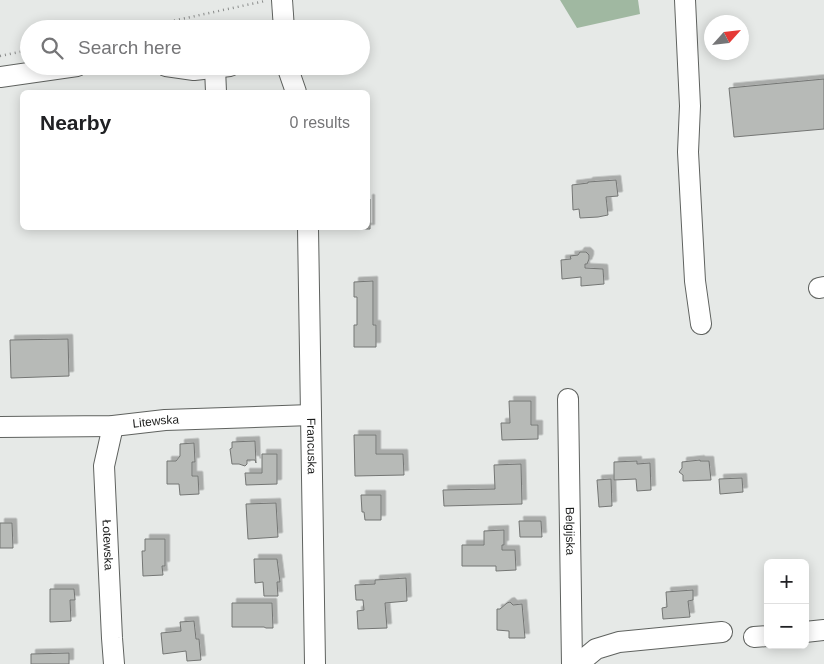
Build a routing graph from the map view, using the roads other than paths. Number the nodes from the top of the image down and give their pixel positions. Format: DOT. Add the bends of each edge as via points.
graph roads {
  1 [pos="282,0"];
  2 [pos="685,0"];
  3 [pos="283,20"];
  4 [pos="20,73"];
  5 [pos="220,75"];
  6 [pos="291,75"];
  7 [pos="0,76"];
  8 [pos="216,90"];
  9 [pos="295,90"];
  10 [pos="308,230"];
  11 [pos="701,324"];
  12 [pos="568,399"];
  13 [pos="311,415"];
  14 [pos="113,426"];
  15 [pos="0,427"];
  16 [pos="824,630"];
  17 [pos="722,632"];
  18 [pos="809,632"];
  19 [pos="114,664"];
  20 [pos="315,664"];
  21 [pos="572,664"];
  22 [pos="578,664"];
  1 -- 3 [label="street"];
  2 -- 11 [label="street" via="690,106 688,152 695,281"];
  4 -- 7 [label="street"];
  5 -- 8 [label="street"];
  6 -- 9 [label="street"];
  10 -- 13 [label="street, Francuska"];
  12 -- 21 [label="street, Belgijska"];
  13 -- 14 [label="street, Litewska" via="165,420"];
  13 -- 20 [label="street, Francuska"];
  14 -- 15 [label="street, Litewska"];
  14 -- 19 [label="street, Łotewska" via="104,466"];
  16 -- 18 [label="street"];
  17 -- 22 [label="street" via="620,642 596,649"];
}
